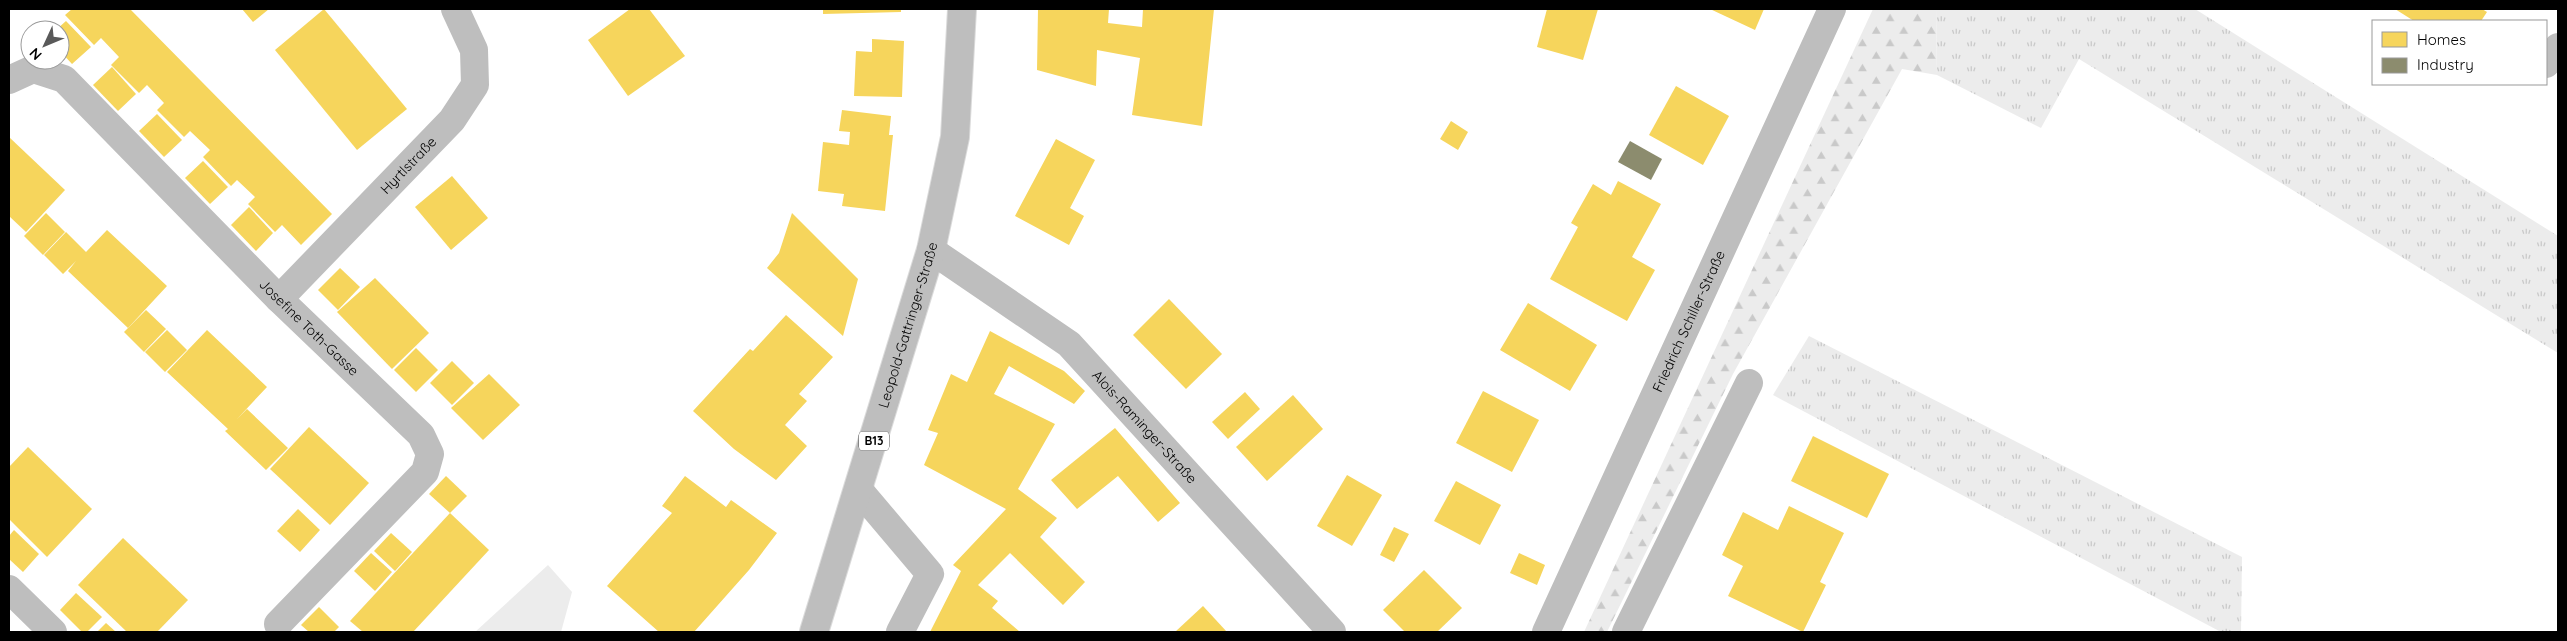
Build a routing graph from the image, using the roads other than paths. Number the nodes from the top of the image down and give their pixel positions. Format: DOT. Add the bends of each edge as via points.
graph roads {
  1 [pos="454,9"];
  2 [pos="962,9"];
  3 [pos="1832,9"];
  4 [pos="2558,47"];
  5 [pos="2547,63"];
  6 [pos="9,80"];
  7 [pos="931,250"];
  8 [pos="279,299"];
  9 [pos="1749,383"];
  10 [pos="859,490"];
  11 [pos="9,589"];
  12 [pos="278,624"];
  13 [pos="53,632"];
  14 [pos="814,632"];
  15 [pos="900,632"];
  16 [pos="1332,632"];
  17 [pos="1546,632"];
  18 [pos="1626,632"];
  1 -- 8 [label="street, Hyrtlstraße" via="474,50 475,85 452,120"];
  2 -- 7 [label="street, Leopold-Gattringer-Straße / B13" via="955,137"];
  3 -- 17 [label="street, Friedrich Schiller-Straße"];
  4 -- 5 [label="street"];
  6 -- 8 [label="street, Josefine Toth-Gasse" via="33,69 64,79"];
  7 -- 10 [label="street, Leopold-Gattringer-Straße / B13"];
  7 -- 16 [label="street, Alois-Raminger-Straße" via="1069,344"];
  8 -- 12 [label="street, Josefine Toth-Gasse" via="421,435 430,454 425,472"];
  9 -- 18 [label="street"];
  10 -- 14 [label="street, Leopold-Gattringer-Straße / B13"];
  10 -- 15 [label="street" via="930,574"];
  11 -- 13 [label="street"];
}
